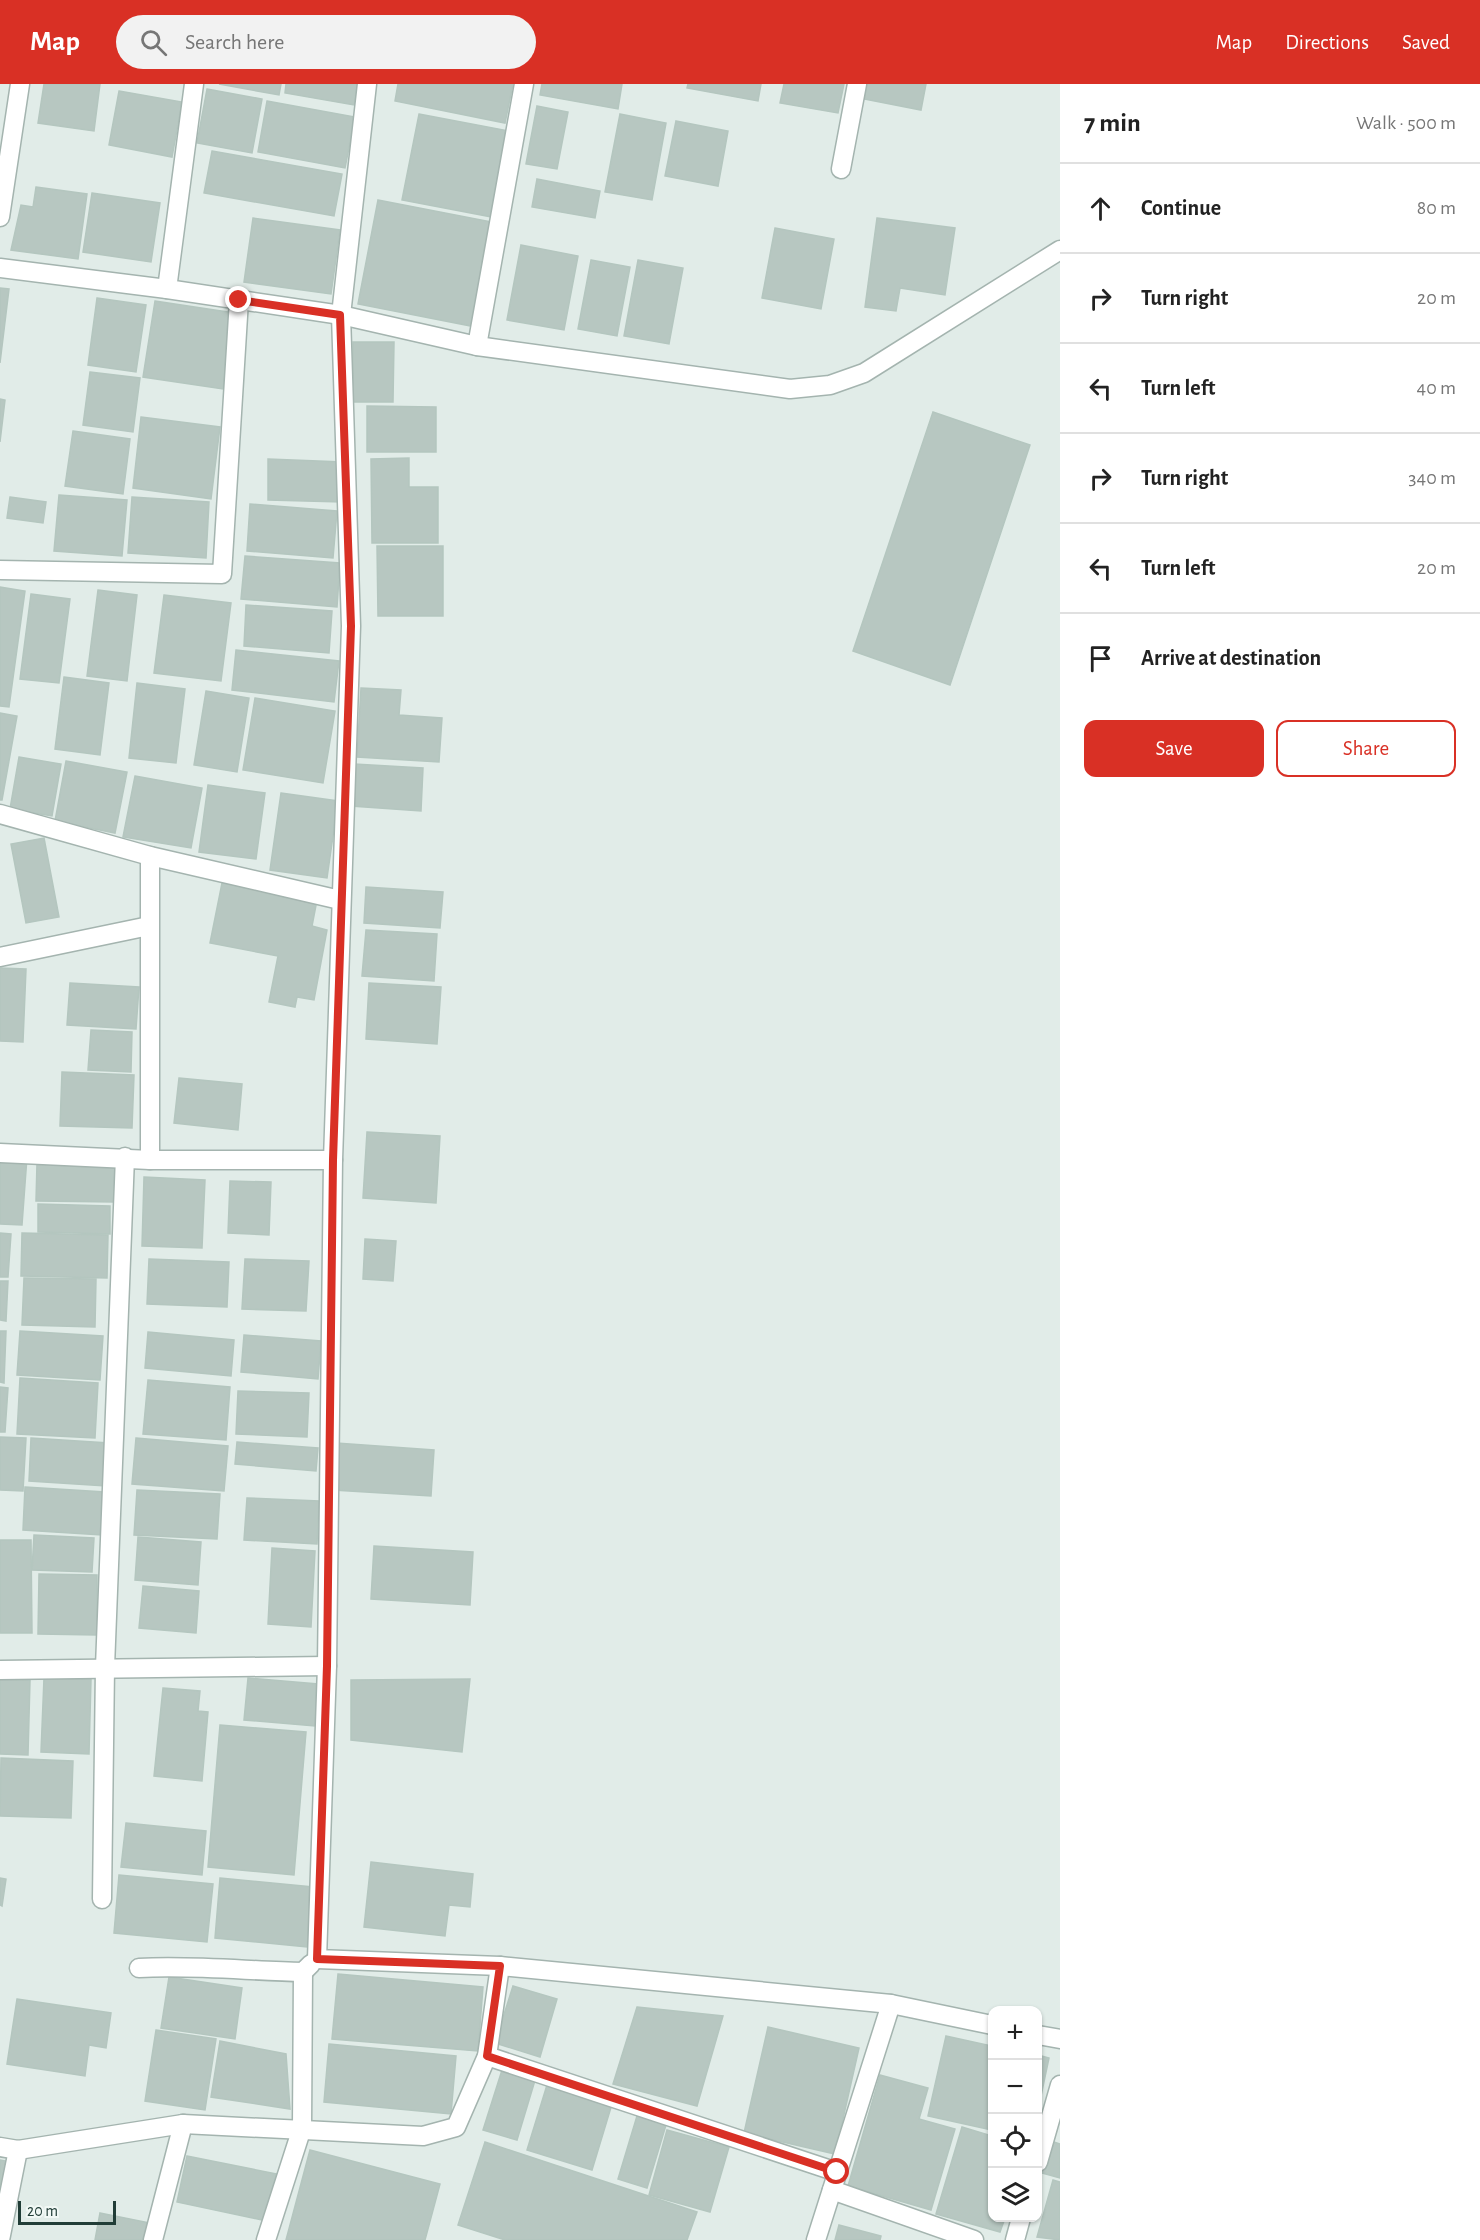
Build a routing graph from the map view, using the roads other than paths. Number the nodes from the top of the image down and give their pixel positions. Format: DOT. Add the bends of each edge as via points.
graph roads {
  1 [pos="20,84"];
  2 [pos="194,84"];
  3 [pos="367,84"];
  4 [pos="524,84"];
  5 [pos="857,84"];
  6 [pos="841,169"];
  7 [pos="0,217"];
  8 [pos="1060,250"];
  9 [pos="0,268"];
  10 [pos="167,289"];
  11 [pos="239,300"];
  12 [pos="340,315"];
  13 [pos="477,346"];
  14 [pos="0,570"];
  15 [pos="0,814"];
  16 [pos="150,856"];
  17 [pos="340,900"];
  18 [pos="149,926"];
  19 [pos="0,957"];
  20 [pos="0,1153"];
  21 [pos="125,1157"];
  22 [pos="150,1160"];
  23 [pos="333,1160"];
  24 [pos="327,1666"];
  25 [pos="105,1667"];
  26 [pos="0,1670"];
  27 [pos="102,1899"];
  28 [pos="317,1959"];
  29 [pos="500,1966"];
  30 [pos="140,1968"];
  31 [pos="303,1972"];
  32 [pos="891,2004"];
  33 [pos="988,2024"];
  34 [pos="1042,2036"];
  35 [pos="1060,2039"];
  36 [pos="487,2056"];
  37 [pos="1060,2085"];
  38 [pos="183,2124"];
  39 [pos="302,2128"];
  40 [pos="9,2148"];
  41 [pos="1042,2148"];
  42 [pos="837,2172"];
  43 [pos="832,2190"];
  44 [pos="1020,2222"];
  45 [pos="0,2240"];
  46 [pos="153,2240"];
  47 [pos="266,2240"];
  48 [pos="816,2240"];
  49 [pos="974,2240"];
  50 [pos="1015,2240"];
  1 -- 7 [label="street"];
  2 -- 10 [label="street"];
  3 -- 12 [label="street"];
  4 -- 13 [label="street"];
  5 -- 6 [label="street"];
  8 -- 13 [label="street" via="864,373 830,386 790,389"];
  9 -- 10 [label="street"];
  10 -- 11 [label="street"];
  11 -- 12 [label="street"];
  11 -- 14 [label="street" via="222,574"];
  12 -- 13 [label="street"];
  12 -- 17 [label="street" via="351,626"];
  15 -- 16 [label="street"];
  16 -- 17 [label="street"];
  16 -- 18 [label="street"];
  17 -- 23 [label="street"];
  18 -- 19 [label="street"];
  18 -- 22 [label="street"];
  20 -- 21 [label="street"];
  21 -- 22 [label="street"];
  21 -- 25 [label="street"];
  22 -- 23 [label="street"];
  23 -- 24 [label="street"];
  24 -- 25 [label="street"];
  24 -- 28 [label="street"];
  25 -- 26 [label="street"];
  25 -- 27 [label="street"];
  28 -- 29 [label="street"];
  28 -- 31 [label="street"];
  29 -- 32 [label="street"];
  29 -- 36 [label="street"];
  30 -- 31 [label="street" via="188,1965 217,1970"];
  31 -- 39 [label="street"];
  32 -- 33 [label="street"];
  32 -- 42 [label="street"];
  34 -- 35 [label="street"];
  36 -- 39 [label="street" via="456,2127 423,2136"];
  36 -- 42 [label="street"];
  37 -- 41 [label="street"];
  38 -- 39 [label="street"];
  38 -- 40 [label="street"];
  38 -- 46 [label="street"];
  39 -- 47 [label="street"];
  40 -- 45 [label="street"];
  42 -- 43 [label="street"];
  43 -- 48 [label="street"];
  43 -- 49 [label="street"];
  44 -- 50 [label="street"];
}
